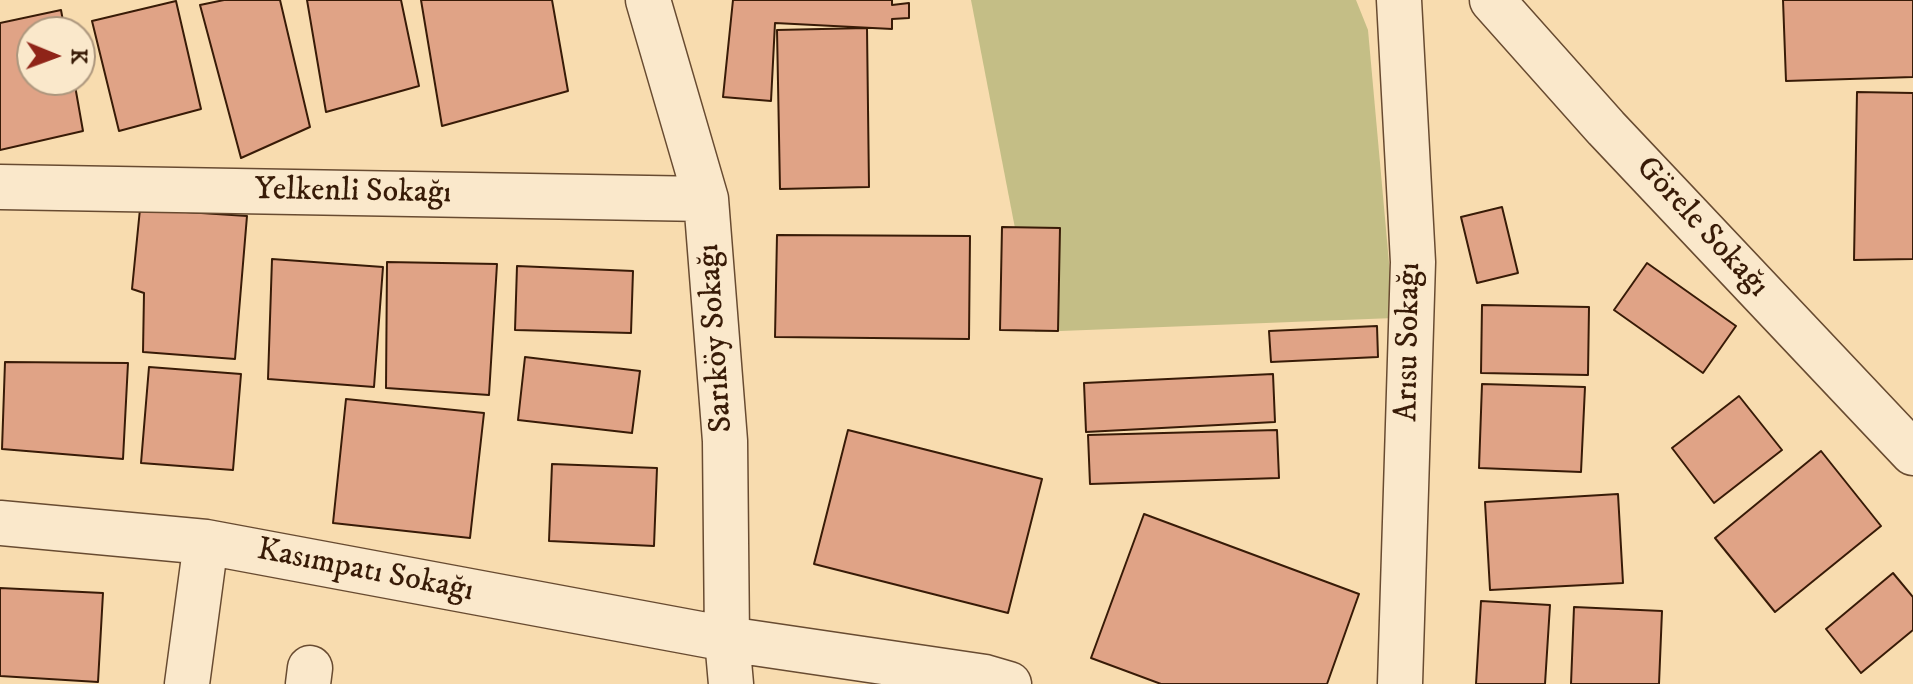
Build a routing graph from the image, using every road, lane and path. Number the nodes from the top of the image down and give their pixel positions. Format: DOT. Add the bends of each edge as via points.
graph roads {
  1 [pos="648,0"];
  2 [pos="1399,0"];
  3 [pos="1492,0"];
  4 [pos="0,187"];
  5 [pos="706,199"];
  6 [pos="1913,453"];
  7 [pos="0,523"];
  8 [pos="206,542"];
  9 [pos="727,639"];
  10 [pos="187,684"];
  11 [pos="731,684"];
  12 [pos="1009,684"];
  13 [pos="1400,684"];
  1 -- 5 [label="street, Sarıköy Sokağı"];
  2 -- 13 [label="street, Arısu Sokağı" via="1413,262"];
  3 -- 6 [label="street, Görele Sokağı"];
  4 -- 5 [label="street, Yelkenli Sokağı"];
  5 -- 9 [label="street, Sarıköy Sokağı" via="725,441"];
  7 -- 8 [label="street, Kasımpatı Sokağı"];
  8 -- 9 [label="street, Kasımpatı Sokağı"];
  8 -- 10 [label="street"];
  9 -- 11 [label="street, Sarıköy Sokağı"];
  9 -- 12 [label="street, Kasımpatı Sokağı"];
}
